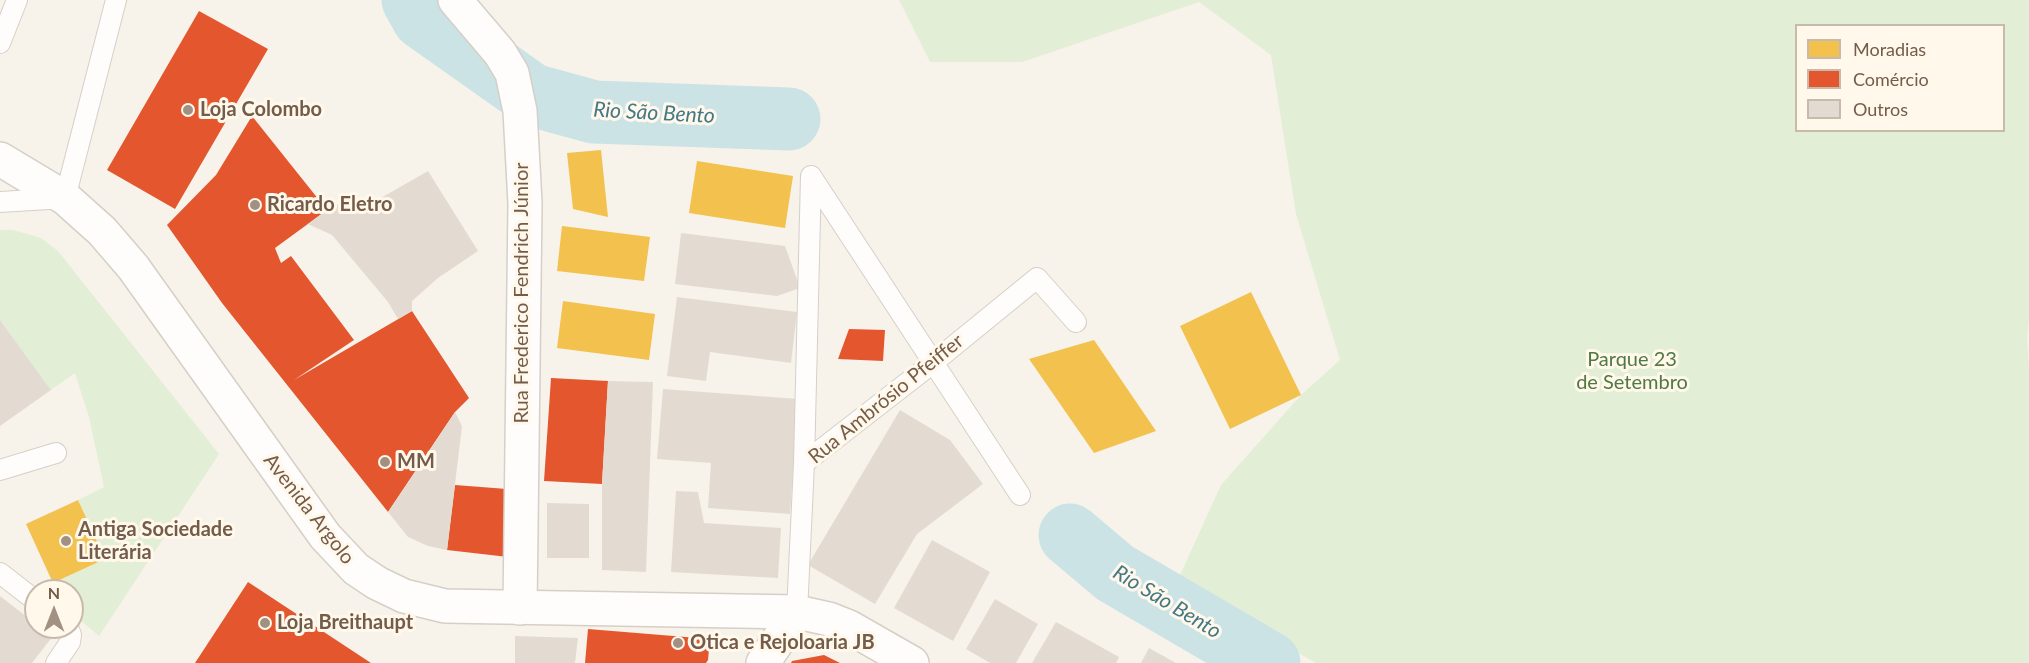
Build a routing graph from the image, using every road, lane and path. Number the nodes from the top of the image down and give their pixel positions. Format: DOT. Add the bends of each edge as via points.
graph roads {
  1 [pos="17,0"];
  2 [pos="116,0"];
  3 [pos="455,0"];
  4 [pos="0,44"];
  5 [pos="0,159"];
  6 [pos="65,198"];
  7 [pos="0,202"];
  8 [pos="1076,322"];
  9 [pos="934,362"];
  10 [pos="56,453"];
  11 [pos="804,463"];
  12 [pos="0,470"];
  13 [pos="1020,495"];
  14 [pos="0,573"];
  15 [pos="24,592"];
  16 [pos="520,608"];
  17 [pos="797,612"];
  18 [pos="70,639"];
  19 [pos="56,663"];
  20 [pos="763,663"];
  21 [pos="912,663"];
  1 -- 4 [label="lane"];
  2 -- 6 [label="lane"];
  3 -- 16 [label="main road, Rua Frederico Fendrich Júnior" via="512,73 520,111 525,203"];
  5 -- 6 [label="main road, Avenida Argolo"];
  6 -- 7 [label="lane"];
  6 -- 16 [label="main road, Avenida Argolo" via="102,231 133,267 326,536 356,569 377,583 423,602"];
  8 -- 9 [label="lane, Rua Ambrósio Pfeiffer" via="1037,278"];
  9 -- 11 [label="lane, Rua Ambrósio Pfeiffer"];
  9 -- 11 [label="lane" via="811,176"];
  9 -- 13 [label="lane"];
  10 -- 12 [label="lane"];
  11 -- 17 [label="lane, Rua Ambrósio Pfeiffer"];
  14 -- 15 [label="lane"];
  16 -- 17 [label="main road, Avenida Argolo"];
  17 -- 20 [label="main road"];
  17 -- 21 [label="main road, Avenida Argolo" via="849,627"];
  18 -- 19 [label="lane"];
}
